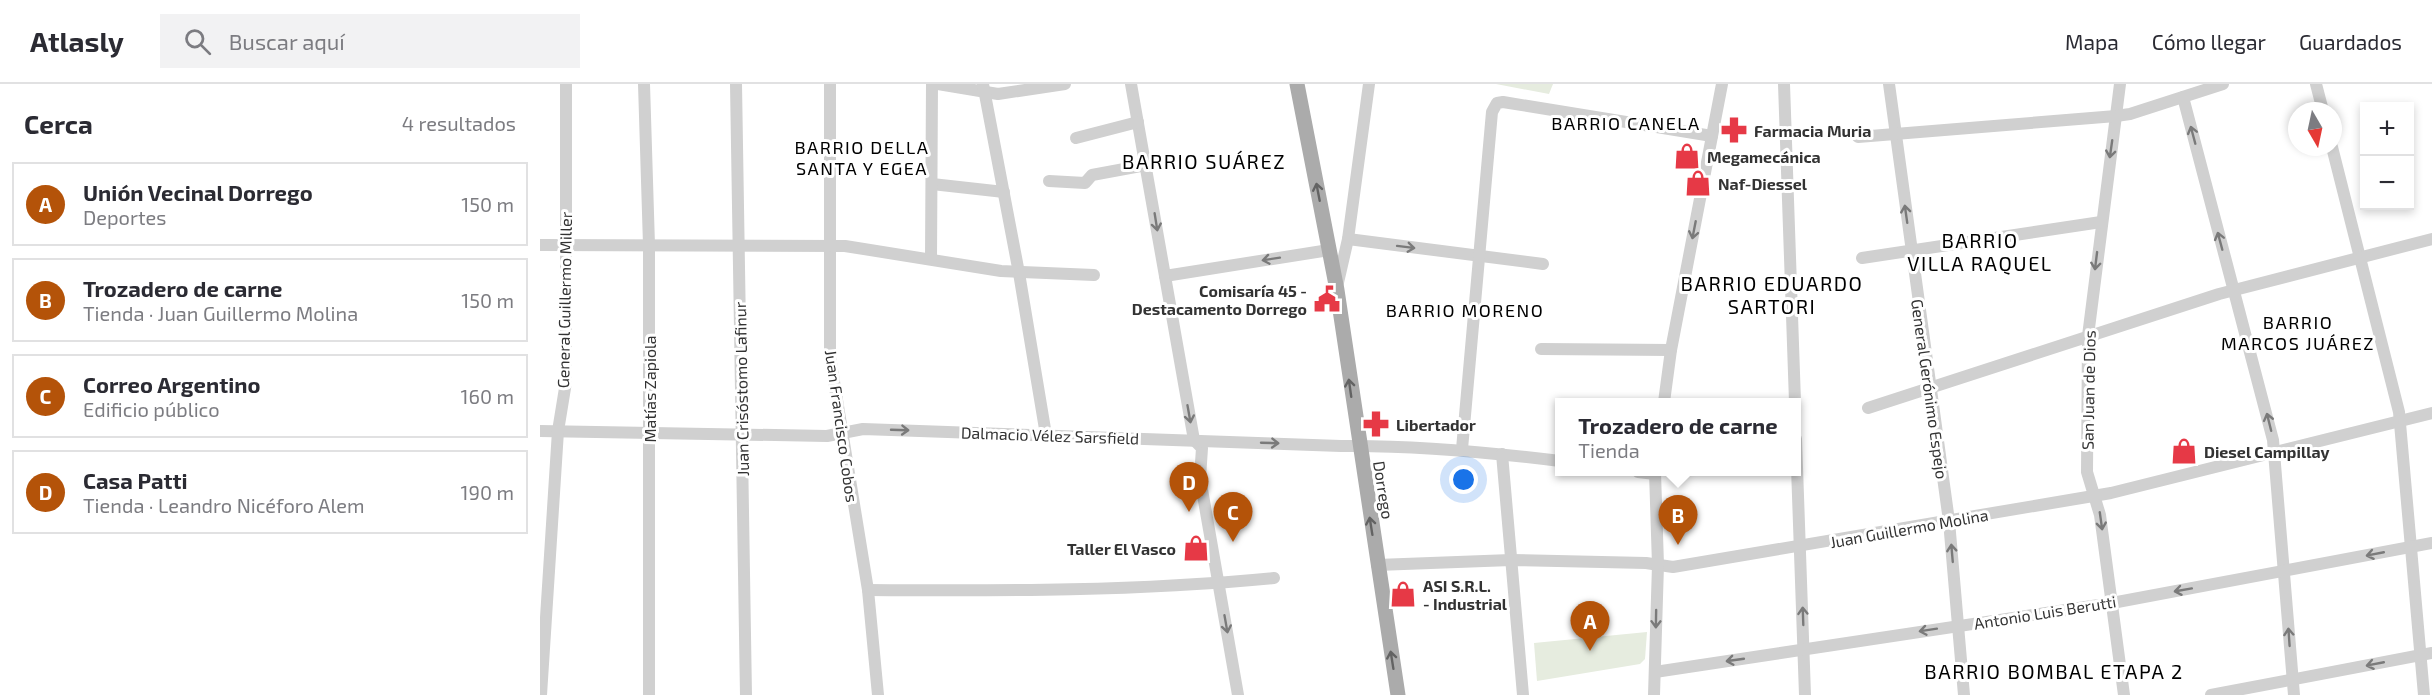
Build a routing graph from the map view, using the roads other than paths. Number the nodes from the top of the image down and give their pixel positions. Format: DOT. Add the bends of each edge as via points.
graph roads {
  1 [pos="566,84"];
  2 [pos="644,84"];
  3 [pos="736,84"];
  4 [pos="830,84"];
  5 [pos="932,84"];
  6 [pos="938,84"];
  7 [pos="1065,84"];
  8 [pos="1131,84"];
  9 [pos="1298,84"];
  10 [pos="1369,84"];
  11 [pos="1722,84"];
  12 [pos="1784,84"];
  13 [pos="1888,84"];
  14 [pos="2120,84"];
  15 [pos="2223,84"];
  16 [pos="2316,84"];
  17 [pos="984,88"];
  18 [pos="2183,97"];
  19 [pos="2321,102"];
  20 [pos="2115,116"];
  21 [pos="1138,122"];
  22 [pos="1895,134"];
  23 [pos="1712,136"];
  24 [pos="1858,137"];
  25 [pos="1077,138"];
  26 [pos="2334,156"];
  27 [pos="1146,165"];
  28 [pos="1049,181"];
  29 [pos="932,184"];
  30 [pos="1004,192"];
  31 [pos="2101,222"];
  32 [pos="1348,239"];
  33 [pos="2432,239"];
  34 [pos="540,245"];
  35 [pos="566,245"];
  36 [pos="650,245"];
  37 [pos="830,245"];
  38 [pos="739,246"];
  39 [pos="1329,250"];
  40 [pos="1911,251"];
  41 [pos="1479,256"];
  42 [pos="2360,257"];
  43 [pos="1862,258"];
  44 [pos="931,259"];
  45 [pos="1544,264"];
  46 [pos="1019,273"];
  47 [pos="1095,275"];
  48 [pos="1165,276"];
  49 [pos="1337,290"];
  50 [pos="2233,290"];
  51 [pos="2088,336"];
  52 [pos="1542,349"];
  53 [pos="1671,350"];
  54 [pos="1930,387"];
  55 [pos="1665,398"];
  56 [pos="1795,398"];
  57 [pos="1868,408"];
  58 [pos="2432,413"];
  59 [pos="2401,421"];
  60 [pos="540,430"];
  61 [pos="558,431"];
  62 [pos="842,432"];
  63 [pos="648,433"];
  64 [pos="742,434"];
  65 [pos="1046,435"];
  66 [pos="1194,440"];
  67 [pos="1359,446"];
  68 [pos="1462,449"];
  69 [pos="1502,454"];
  70 [pos="2275,454"];
  71 [pos="1555,460"];
  72 [pos="1655,476"];
  73 [pos="1798,476"];
  74 [pos="2095,496"];
  75 [pos="1949,520"];
  76 [pos="546,531"];
  77 [pos="2432,543"];
  78 [pos="1800,546"];
  79 [pos="2411,547"];
  80 [pos="1511,560"];
  81 [pos="1377,565"];
  82 [pos="1658,565"];
  83 [pos="2284,571"];
  84 [pos="1274,578"];
  85 [pos="1219,583"];
  86 [pos="868,590"];
  87 [pos="2112,603"];
  88 [pos="543,623"];
  89 [pos="1958,626"];
  90 [pos="1804,650"];
  91 [pos="2426,654"];
  92 [pos="1655,672"];
  93 [pos="2292,680"];
  94 [pos="541,695"];
  95 [pos="649,695"];
  96 [pos="746,695"];
  97 [pos="878,695"];
  98 [pos="1239,695"];
  99 [pos="1398,695"];
  100 [pos="1523,695"];
  101 [pos="1654,695"];
  102 [pos="1806,695"];
  103 [pos="1964,695"];
  104 [pos="2124,695"];
  105 [pos="2211,695"];
  106 [pos="2294,695"];
  107 [pos="2424,695"];
  1 -- 35 [label="street, General Guillermo Miller"];
  2 -- 36 [label="street, Matías Zapiola"];
  3 -- 38 [label="street, Juan Crisóstomo Lafinur"];
  4 -- 37 [label="street, Juan Francisco Cobos"];
  5 -- 29 [label="street"];
  6 -- 17 [label="street"];
  7 -- 17 [label="street" via="1005,94"];
  8 -- 21 [label="street"];
  39 -- 9 [label="main road, Dorrego, one-way"];
  10 -- 32 [label="street, Dorrego"];
  11 -- 23 [label="street"];
  12 -- 56 [label="street"];
  13 -- 22 [label="street, General Gerónimo Espejo"];
  14 -- 20 [label="street, San Juan de Dios"];
  15 -- 18 [label="street"];
  16 -- 19 [label="street"];
  17 -- 30 [label="street"];
  18 -- 20 [label="street"];
  50 -- 18 [label="street, one-way"];
  20 -- 22 [label="street"];
  20 -- 31 [label="street, San Juan de Dios, one-way"];
  21 -- 25 [label="street"];
  21 -- 27 [label="street"];
  22 -- 24 [label="street"];
  40 -- 22 [label="street, General Gerónimo Espejo, one-way"];
  23 -- 41 [label="street" via="1497,103 1492,112"];
  23 -- 53 [label="street, one-way"];
  26 -- 42 [label="street"];
  27 -- 28 [label="street" via="1092,175 1085,183"];
  27 -- 48 [label="street, one-way"];
  29 -- 30 [label="street"];
  29 -- 44 [label="street"];
  30 -- 46 [label="street"];
  31 -- 40 [label="street"];
  31 -- 51 [label="street, San Juan de Dios, one-way"];
  32 -- 41 [label="street, one-way"];
  32 -- 49 [label="street, Dorrego"];
  33 -- 42 [label="street"];
  34 -- 35 [label="street"];
  35 -- 36 [label="street"];
  35 -- 61 [label="street, General Guillermo Miller" via="566,382"];
  36 -- 38 [label="street"];
  36 -- 63 [label="street, Matías Zapiola"];
  37 -- 38 [label="street"];
  37 -- 44 [label="street"];
  37 -- 62 [label="street, Juan Francisco Cobos" via="830,357"];
  38 -- 64 [label="street, Juan Crisóstomo Lafinur"];
  39 -- 48 [label="street, one-way"];
  39 -- 49 [label="main road, Dorrego"];
  40 -- 43 [label="street"];
  40 -- 54 [label="street, General Gerónimo Espejo"];
  41 -- 45 [label="street"];
  41 -- 68 [label="street"];
  42 -- 50 [label="street"];
  42 -- 59 [label="street"];
  44 -- 46 [label="street"];
  46 -- 47 [label="street"];
  46 -- 65 [label="street"];
  48 -- 66 [label="street, one-way"];
  67 -- 49 [label="main road, Dorrego, one-way"];
  50 -- 51 [label="street"];
  70 -- 50 [label="street, one-way"];
  51 -- 54 [label="street"];
  51 -- 74 [label="street, San Juan de Dios" via="2087,472"];
  52 -- 53 [label="street"];
  53 -- 55 [label="street"];
  54 -- 57 [label="street"];
  54 -- 75 [label="street, General Gerónimo Espejo"];
  58 -- 59 [label="street, Juan Guillermo Molina"];
  59 -- 70 [label="street, Juan Guillermo Molina"];
  59 -- 79 [label="street"];
  60 -- 61 [label="street, Dalmacio Vélez Sarsfield"];
  61 -- 63 [label="street, Dalmacio Vélez Sarsfield"];
  61 -- 76 [label="street, General Guillermo Miller"];
  62 -- 64 [label="street, Dalmacio Vélez Sarsfield" via="827,436"];
  62 -- 65 [label="street, Dalmacio Vélez Sarsfield, one-way" via="863,429"];
  62 -- 86 [label="street, Juan Francisco Cobos"];
  63 -- 64 [label="street, Dalmacio Vélez Sarsfield"];
  63 -- 95 [label="street, Matías Zapiola"];
  64 -- 96 [label="street, Juan Crisóstomo Lafinur"];
  65 -- 66 [label="street, Dalmacio Vélez Sarsfield"];
  66 -- 67 [label="street, Dalmacio Vélez Sarsfield, one-way"];
  66 -- 85 [label="street" via="1202,448 1200,478"];
  67 -- 68 [label="street, Dalmacio Vélez Sarsfield"];
  81 -- 67 [label="main road, Dorrego, one-way"];
  68 -- 69 [label="street, Dalmacio Vélez Sarsfield"];
  69 -- 71 [label="street, Dalmacio Vélez Sarsfield"];
  69 -- 80 [label="street"];
  70 -- 74 [label="street, Juan Guillermo Molina"];
  70 -- 83 [label="street"];
  72 -- 82 [label="street"];
  73 -- 78 [label="street"];
  74 -- 75 [label="street, Juan Guillermo Molina"];
  74 -- 87 [label="street, San Juan de Dios, one-way"];
  75 -- 78 [label="street, Juan Guillermo Molina"];
  89 -- 75 [label="street, General Gerónimo Espejo, one-way"];
  76 -- 88 [label="street, General Guillermo Miller"];
  77 -- 79 [label="street, Antonio Luis Berutti"];
  78 -- 82 [label="street, Juan Guillermo Molina" via="1673,567"];
  90 -- 78 [label="street, one-way"];
  79 -- 83 [label="street, Antonio Luis Berutti, one-way"];
  79 -- 91 [label="street"];
  80 -- 81 [label="street, Juan Guillermo Molina"];
  80 -- 82 [label="street, Juan Guillermo Molina"];
  80 -- 100 [label="street"];
  99 -- 81 [label="main road, Dorrego, one-way"];
  82 -- 92 [label="street, one-way"];
  83 -- 87 [label="street, Antonio Luis Berutti, one-way"];
  93 -- 83 [label="street, one-way"];
  84 -- 85 [label="street"];
  85 -- 86 [label="street" via="1095,590"];
  85 -- 98 [label="street, one-way"];
  86 -- 97 [label="street, Juan Francisco Cobos"];
  87 -- 89 [label="street, Antonio Luis Berutti"];
  87 -- 104 [label="street, San Juan de Dios"];
  88 -- 94 [label="street, General Guillermo Miller"];
  89 -- 90 [label="street, Antonio Luis Berutti, one-way"];
  89 -- 103 [label="street, General Gerónimo Espejo"];
  90 -- 92 [label="street, Antonio Luis Berutti, one-way"];
  90 -- 102 [label="street"];
  91 -- 93 [label="street, one-way"];
  91 -- 107 [label="street"];
  92 -- 101 [label="street"];
  93 -- 105 [label="street"];
  93 -- 106 [label="street"];
}
